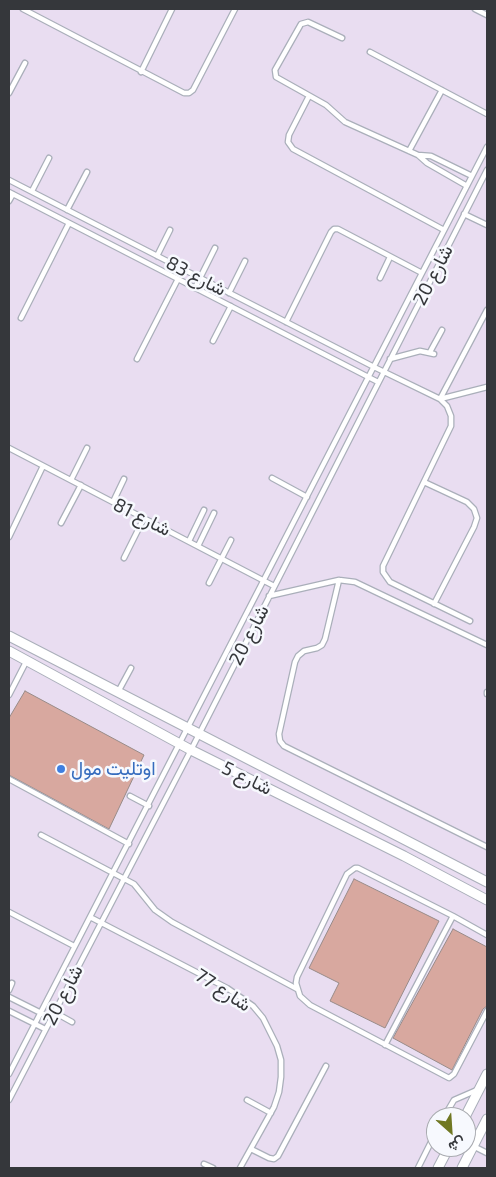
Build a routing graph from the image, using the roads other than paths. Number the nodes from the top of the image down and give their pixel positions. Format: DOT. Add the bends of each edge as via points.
graph roads {
  1 [pos="23,9"];
  2 [pos="172,9"];
  3 [pos="235,9"];
  4 [pos="475,9"];
  5 [pos="487,15"];
  6 [pos="342,38"];
  7 [pos="370,52"];
  8 [pos="25,64"];
  9 [pos="141,72"];
  10 [pos="442,90"];
  11 [pos="9,93"];
  12 [pos="309,96"];
  13 [pos="487,114"];
  14 [pos="487,146"];
  15 [pos="409,151"];
  16 [pos="418,155"];
  17 [pos="49,158"];
  18 [pos="487,170"];
  19 [pos="87,172"];
  20 [pos="472,176"];
  21 [pos="9,180"];
  22 [pos="467,186"];
  23 [pos="32,191"];
  24 [pos="11,193"];
  25 [pos="9,201"];
  26 [pos="68,210"];
  27 [pos="464,214"];
  28 [pos="70,223"];
  29 [pos="487,226"];
  30 [pos="170,230"];
  31 [pos="444,230"];
  32 [pos="215,248"];
  33 [pos="157,256"];
  34 [pos="390,257"];
  35 [pos="245,261"];
  36 [pos="422,273"];
  37 [pos="200,278"];
  38 [pos="380,278"];
  39 [pos="178,279"];
  40 [pos="195,288"];
  41 [pos="229,293"];
  42 [pos="230,306"];
  43 [pos="406,306"];
  44 [pos="416,310"];
  45 [pos="487,310"];
  46 [pos="21,318"];
  47 [pos="286,322"];
  48 [pos="442,330"];
  49 [pos="213,341"];
  50 [pos="137,359"];
  51 [pos="390,359"];
  52 [pos="374,367"];
  53 [pos="384,372"];
  54 [pos="369,377"];
  55 [pos="378,382"];
  56 [pos="487,387"];
  57 [pos="440,399"];
  58 [pos="9,448"];
  59 [pos="87,448"];
  60 [pos="44,466"];
  61 [pos="272,478"];
  62 [pos="124,479"];
  63 [pos="71,480"];
  64 [pos="424,482"];
  65 [pos="81,486"];
  66 [pos="307,497"];
  67 [pos="113,502"];
  68 [pos="204,510"];
  69 [pos="214,513"];
  70 [pos="144,518"];
  71 [pos="61,523"];
  72 [pos="9,537"];
  73 [pos="231,540"];
  74 [pos="189,541"];
  75 [pos="198,546"];
  76 [pos="124,558"];
  77 [pos="222,558"];
  78 [pos="264,580"];
  79 [pos="339,580"];
  80 [pos="209,583"];
  81 [pos="274,586"];
  82 [pos="269,596"];
  83 [pos="434,604"];
  84 [pos="470,621"];
  85 [pos="9,636"];
  86 [pos="487,645"];
  87 [pos="9,651"];
  88 [pos="27,660"];
  89 [pos="131,668"];
  90 [pos="118,692"];
  91 [pos="9,694"];
  92 [pos="188,728"];
  93 [pos="199,734"];
  94 [pos="180,744"];
  95 [pos="191,750"];
  96 [pos="9,779"];
  97 [pos="130,796"];
  98 [pos="148,806"];
  99 [pos="41,836"];
  100 [pos="129,844"];
  101 [pos="487,848"];
  102 [pos="114,874"];
  103 [pos="123,878"];
  104 [pos="487,882"];
  105 [pos="487,900"];
  106 [pos="9,912"];
  107 [pos="453,916"];
  108 [pos="90,917"];
  109 [pos="100,922"];
  110 [pos="487,935"];
  111 [pos="74,946"];
  112 [pos="12,983"];
  113 [pos="297,989"];
  114 [pos="9,990"];
  115 [pos="9,997"];
  116 [pos="9,1011"];
  117 [pos="54,1012"];
  118 [pos="40,1013"];
  119 [pos="487,1013"];
  120 [pos="51,1018"];
  121 [pos="72,1022"];
  122 [pos="34,1024"];
  123 [pos="45,1029"];
  124 [pos="386,1045"];
  125 [pos="326,1066"];
  126 [pos="9,1074"];
  127 [pos="487,1074"];
  128 [pos="479,1090"];
  129 [pos="9,1100"];
  130 [pos="247,1100"];
  131 [pos="450,1107"];
  132 [pos="470,1107"];
  133 [pos="270,1113"];
  134 [pos="487,1119"];
  135 [pos="484,1133"];
  136 [pos="476,1148"];
  137 [pos="251,1149"];
  138 [pos="426,1152"];
  139 [pos="487,1154"];
  140 [pos="204,1164"];
  141 [pos="212,1168"];
  142 [pos="240,1168"];
  143 [pos="418,1168"];
  1 -- 9 [label="lane"];
  2 -- 9 [label="lane"];
  3 -- 9 [label="lane" via="189,93"];
  4 -- 5 [label="lane"];
  6 -- 12 [label="lane" via="308,22 298,26 275,72 278,79"];
  7 -- 10 [label="lane"];
  8 -- 11 [label="lane"];
  10 -- 13 [label="lane"];
  10 -- 15 [label="lane"];
  12 -- 15 [label="lane" via="326,105 345,122"];
  12 -- 31 [label="lane" via="289,135 288,142 293,150"];
  14 -- 20 [label="lane, شارع 20"];
  15 -- 16 [label="lane"];
  16 -- 20 [label="lane" via="431,156"];
  16 -- 22 [label="lane"];
  17 -- 23 [label="lane"];
  18 -- 27 [label="lane, شارع 20"];
  19 -- 26 [label="lane"];
  20 -- 22 [label="lane, شارع 20"];
  21 -- 23 [label="lane, شارع 83"];
  22 -- 31 [label="lane, شارع 20"];
  23 -- 26 [label="lane, شارع 83"];
  24 -- 25 [label="lane"];
  24 -- 28 [label="lane, شارع 83"];
  26 -- 33 [label="lane, شارع 83"];
  27 -- 29 [label="lane"];
  27 -- 44 [label="lane, شارع 20"];
  28 -- 39 [label="lane, شارع 83"];
  28 -- 46 [label="lane"];
  30 -- 33 [label="lane"];
  31 -- 36 [label="lane, شارع 20"];
  32 -- 37 [label="lane"];
  33 -- 37 [label="lane, شارع 83"];
  34 -- 36 [label="lane"];
  34 -- 38 [label="lane"];
  34 -- 47 [label="lane" via="334,229"];
  35 -- 41 [label="lane"];
  36 -- 43 [label="lane, شارع 20"];
  37 -- 40 [label="lane"];
  37 -- 41 [label="lane, شارع 83"];
  39 -- 40 [label="lane, شارع 83"];
  39 -- 50 [label="lane"];
  40 -- 42 [label="lane, شارع 83"];
  41 -- 47 [label="lane, شارع 83"];
  42 -- 49 [label="lane"];
  42 -- 54 [label="lane, شارع 83"];
  43 -- 44 [label="lane"];
  43 -- 52 [label="lane, شارع 20"];
  44 -- 51 [label="lane, شارع 20"];
  45 -- 57 [label="lane"];
  47 -- 52 [label="lane, شارع 83"];
  48 -- 51 [label="lane" via="432,353 420,350"];
  51 -- 53 [label="lane, شارع 20"];
  52 -- 53 [label="lane, شارع 83"];
  52 -- 54 [label="lane, شارع 20"];
  53 -- 55 [label="lane, شارع 20"];
  53 -- 57 [label="lane, شارع 83"];
  54 -- 55 [label="lane, شارع 83"];
  54 -- 66 [label="lane, شارع 20"];
  55 -- 81 [label="lane, شارع 20"];
  56 -- 57 [label="lane"];
  57 -- 64 [label="lane" via="449,411 451,426"];
  58 -- 60 [label="lane, شارع 81"];
  59 -- 63 [label="lane"];
  60 -- 63 [label="lane, شارع 81"];
  60 -- 72 [label="lane"];
  61 -- 66 [label="lane"];
  62 -- 67 [label="lane"];
  63 -- 65 [label="lane, شارع 81"];
  64 -- 83 [label="lane" via="383,572 390,582"];
  64 -- 83 [label="lane" via="467,502 474,509 476,518"];
  65 -- 67 [label="lane, شارع 81"];
  65 -- 71 [label="lane"];
  66 -- 78 [label="lane, شارع 20"];
  67 -- 70 [label="lane, شارع 81"];
  68 -- 74 [label="lane"];
  69 -- 75 [label="lane"];
  70 -- 74 [label="lane, شارع 81"];
  70 -- 76 [label="lane"];
  73 -- 77 [label="lane"];
  74 -- 75 [label="lane, شارع 81"];
  75 -- 77 [label="lane, شارع 81"];
  77 -- 78 [label="lane, شارع 81"];
  77 -- 80 [label="lane"];
  78 -- 81 [label="lane, شارع 81"];
  78 -- 92 [label="lane, شارع 20"];
  79 -- 82 [label="lane"];
  79 -- 86 [label="lane" via="354,582"];
  79 -- 101 [label="lane" via="325,639 317,648 304,651 295,662 280,740 284,746"];
  81 -- 82 [label="lane, شارع 20"];
  82 -- 93 [label="lane, شارع 20"];
  83 -- 84 [label="lane"];
  85 -- 90 [label="street, شارع 5"];
  87 -- 88 [label="street, شارع 5"];
  88 -- 91 [label="lane"];
  88 -- 94 [label="street, شارع 5"];
  89 -- 90 [label="lane"];
  90 -- 92 [label="street, شارع 5"];
  92 -- 93 [label="street, شارع 5"];
  92 -- 94 [label="lane, شارع 20"];
  93 -- 95 [label="lane, شارع 20"];
  93 -- 104 [label="street, شارع 5"];
  94 -- 95 [label="street, شارع 5"];
  94 -- 98 [label="lane, شارع 20"];
  95 -- 103 [label="lane, شارع 20"];
  95 -- 105 [label="street, شارع 5"];
  96 -- 100 [label="lane"];
  97 -- 98 [label="lane"];
  98 -- 100 [label="lane, شارع 20"];
  99 -- 102 [label="lane"];
  100 -- 102 [label="lane, شارع 20"];
  102 -- 103 [label="lane"];
  102 -- 108 [label="lane, شارع 20"];
  103 -- 109 [label="lane, شارع 20"];
  103 -- 113 [label="lane" via="134,884 155,910 172,922"];
  106 -- 111 [label="lane"];
  107 -- 110 [label="lane"];
  107 -- 113 [label="lane" via="358,868 352,870 347,874 297,977"];
  107 -- 124 [label="lane"];
  108 -- 109 [label="lane, شارع 77"];
  108 -- 111 [label="lane, شارع 20"];
  109 -- 117 [label="lane, شارع 20"];
  109 -- 133 [label="lane, شارع 77" via="221,985 253,1006 270,1031 281,1060 279,1092"];
  111 -- 118 [label="lane, شارع 20"];
  112 -- 114 [label="lane"];
  113 -- 124 [label="lane" via="310,1005"];
  115 -- 118 [label="lane"];
  116 -- 122 [label="lane"];
  117 -- 120 [label="lane, شارع 20"];
  117 -- 121 [label="lane"];
  118 -- 120 [label="lane"];
  118 -- 122 [label="lane, شارع 20"];
  119 -- 124 [label="lane" via="450,1078"];
  120 -- 123 [label="lane, شارع 20"];
  122 -- 123 [label="lane"];
  122 -- 126 [label="lane, شارع 20"];
  123 -- 129 [label="lane, شارع 20"];
  125 -- 137 [label="lane" via="278,1156 270,1158"];
  127 -- 128 [label="street"];
  128 -- 131 [label="lane" via="454,1100"];
  128 -- 132 [label="street"];
  130 -- 133 [label="lane"];
  133 -- 137 [label="lane, شارع 77"];
  134 -- 135 [label="street"];
  136 -- 139 [label="lane"];
  137 -- 142 [label="lane, شارع 77"];
  138 -- 143 [label="lane"];
  140 -- 141 [label="lane"];
}
